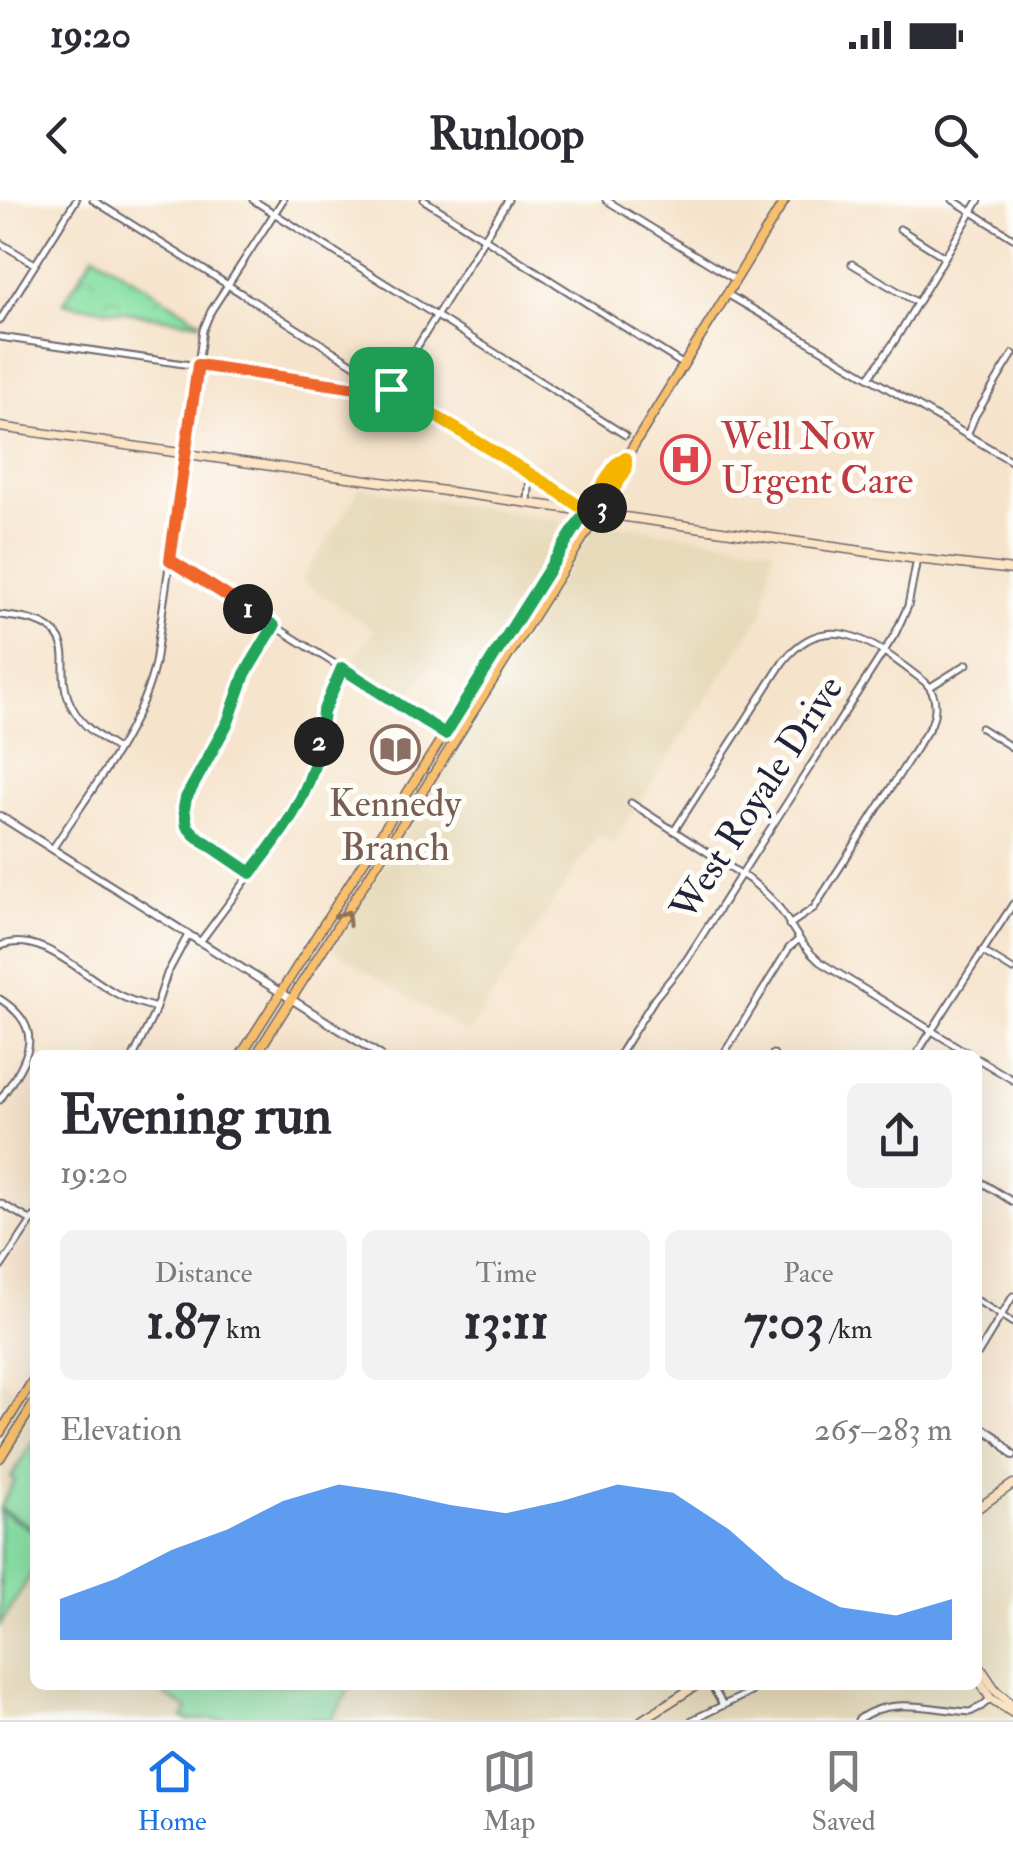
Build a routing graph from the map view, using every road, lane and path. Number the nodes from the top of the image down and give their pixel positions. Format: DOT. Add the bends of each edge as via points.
graph roads {
  1 [pos="76,200"];
  2 [pos="93,200"];
  3 [pos="253,200"];
  4 [pos="283,200"];
  5 [pos="424,200"];
  6 [pos="508,200"];
  7 [pos="606,200"];
  8 [pos="953,200"];
  9 [pos="979,200"];
  10 [pos="782,201"];
  11 [pos="972,212"];
  12 [pos="274,214"];
  13 [pos="900,229"];
  14 [pos="485,238"];
  15 [pos="1013,238"];
  16 [pos="0,242"];
  17 [pos="943,256"];
  18 [pos="35,264"];
  19 [pos="852,264"];
  20 [pos="736,280"];
  21 [pos="228,285"];
  22 [pos="728,294"];
  23 [pos="916,302"];
  24 [pos="436,316"];
  25 [pos="0,320"];
  26 [pos="0,337"];
  27 [pos="1013,354"];
  28 [pos="198,365"];
  29 [pos="684,365"];
  30 [pos="870,377"];
  31 [pos="391,389"];
  32 [pos="0,427"];
  33 [pos="968,434"];
  34 [pos="625,435"];
  35 [pos="184,453"];
  36 [pos="626,458"];
  37 [pos="1013,462"];
  38 [pos="530,474"];
  39 [pos="528,502"];
  40 [pos="586,511"];
  41 [pos="599,513"];
  42 [pos="170,560"];
  43 [pos="917,560"];
  44 [pos="1013,570"];
  45 [pos="0,614"];
  46 [pos="274,626"];
  47 [pos="884,652"];
  48 [pos="967,664"];
  49 [pos="342,668"];
  50 [pos="930,687"];
  51 [pos="981,728"];
  52 [pos="445,734"];
  53 [pos="456,740"];
  54 [pos="1013,748"];
  55 [pos="117,749"];
  56 [pos="631,804"];
  57 [pos="0,816"];
  58 [pos="674,831"];
  59 [pos="52,850"];
  60 [pos="251,873"];
  61 [pos="740,874"];
  62 [pos="1013,904"];
  63 [pos="789,925"];
  64 [pos="188,934"];
  65 [pos="798,940"];
  66 [pos="200,942"];
  67 [pos="0,946"];
  68 [pos="982,951"];
  69 [pos="1013,970"];
  70 [pos="281,992"];
  71 [pos="0,999"];
  72 [pos="292,999"];
  73 [pos="156,1008"];
  74 [pos="931,1030"];
  75 [pos="136,1050"];
  76 [pos="243,1050"];
  77 [pos="259,1050"];
  78 [pos="372,1050"];
  79 [pos="621,1050"];
  80 [pos="726,1050"];
  81 [pos="919,1050"];
  82 [pos="963,1050"];
  83 [pos="982,1062"];
  84 [pos="1013,1080"];
  85 [pos="0,1100"];
  86 [pos="982,1183"];
  87 [pos="1013,1202"];
  88 [pos="0,1204"];
  89 [pos="30,1217"];
  90 [pos="30,1223"];
  91 [pos="0,1268"];
  92 [pos="1013,1296"];
  93 [pos="982,1304"];
  94 [pos="1002,1316"];
  95 [pos="1013,1323"];
  96 [pos="982,1348"];
  97 [pos="30,1385"];
  98 [pos="30,1410"];
  99 [pos="982,1428"];
  100 [pos="0,1433"];
  101 [pos="1013,1455"];
  102 [pos="0,1458"];
  103 [pos="1013,1484"];
  104 [pos="982,1505"];
  105 [pos="982,1672"];
  106 [pos="982,1683"];
  107 [pos="689,1690"];
  108 [pos="714,1690"];
  109 [pos="751,1692"];
  110 [pos="993,1695"];
  111 [pos="724,1705"];
  112 [pos="1013,1705"];
  113 [pos="1013,1713"];
  114 [pos="642,1720"];
  115 [pos="692,1720"];
  116 [pos="858,1720"];
  1 -- 18 [label="street"];
  2 -- 21 [label="street"];
  3 -- 12 [label="street"];
  4 -- 12 [label="street"];
  5 -- 14 [label="street"];
  6 -- 14 [label="street"];
  7 -- 20 [label="street"];
  8 -- 11 [label="street"];
  9 -- 11 [label="street"];
  10 -- 20 [label="main road"];
  11 -- 15 [label="street"];
  11 -- 17 [label="street"];
  12 -- 21 [label="street"];
  12 -- 24 [label="street"];
  13 -- 17 [label="street"];
  14 -- 24 [label="street"];
  14 -- 29 [label="street"];
  16 -- 18 [label="street"];
  17 -- 23 [label="street"];
  18 -- 25 [label="street"];
  19 -- 23 [label="street"];
  20 -- 22 [label="main road"];
  21 -- 28 [label="street" via="205,324"];
  21 -- 31 [label="street"];
  22 -- 29 [label="main road"];
  22 -- 30 [label="street"];
  23 -- 30 [label="street"];
  24 -- 31 [label="street"];
  24 -- 34 [label="street"];
  26 -- 28 [label="street"];
  27 -- 33 [label="street"];
  28 -- 31 [label="street"];
  28 -- 35 [label="street"];
  29 -- 36 [label="main road"];
  30 -- 33 [label="street"];
  31 -- 38 [label="street"];
  32 -- 35 [label="main road"];
  33 -- 37 [label="street"];
  35 -- 39 [label="main road"];
  35 -- 42 [label="street"];
  36 -- 40 [label="main road"];
  36 -- 41 [label="main road" via="626,470"];
  38 -- 39 [label="street"];
  38 -- 40 [label="street"];
  39 -- 40 [label="main road"];
  40 -- 41 [label="main road"];
  40 -- 52 [label="main road"];
  41 -- 43 [label="main road"];
  41 -- 53 [label="main road"];
  42 -- 46 [label="street"];
  42 -- 55 [label="street" via="148,689"];
  43 -- 44 [label="main road"];
  43 -- 47 [label="street, West Royale Drive" via="908,606"];
  45 -- 55 [label="street" via="52,628 62,646 74,711"];
  46 -- 49 [label="street"];
  46 -- 60 [label="street" via="184,808 195,835"];
  47 -- 50 [label="street"];
  47 -- 58 [label="street" via="836,633 794,649"];
  47 -- 61 [label="street, West Royale Drive"];
  48 -- 50 [label="street"];
  49 -- 52 [label="street"];
  49 -- 60 [label="street" via="323,712 305,794"];
  50 -- 63 [label="street" via="935,709 928,731 814,908"];
  51 -- 54 [label="street"];
  52 -- 53 [label="street"];
  52 -- 70 [label="main road"];
  72 -- 53 [label="main road, one-way"];
  55 -- 59 [label="street"];
  56 -- 58 [label="street"];
  57 -- 59 [label="street"];
  58 -- 61 [label="street"];
  59 -- 64 [label="street"];
  60 -- 66 [label="street"];
  61 -- 63 [label="street" via="774,901"];
  61 -- 79 [label="street, West Royale Drive"];
  62 -- 68 [label="street"];
  63 -- 65 [label="street"];
  64 -- 66 [label="street"];
  64 -- 73 [label="street"];
  65 -- 74 [label="street" via="820,962"];
  65 -- 80 [label="street"];
  66 -- 70 [label="street"];
  67 -- 73 [label="street" via="33,943 121,996"];
  68 -- 69 [label="street"];
  68 -- 74 [label="street"];
  70 -- 72 [label="street"];
  70 -- 76 [label="main road"];
  71 -- 85 [label="street" via="22,1017 29,1040 26,1058"];
  72 -- 77 [label="main road"];
  72 -- 78 [label="street"];
  73 -- 75 [label="street"];
  74 -- 81 [label="street"];
  74 -- 82 [label="street"];
  83 -- 84 [label="street"];
  86 -- 87 [label="street"];
  88 -- 89 [label="street"];
  90 -- 91 [label="street"];
  92 -- 94 [label="street"];
  93 -- 94 [label="street"];
  94 -- 95 [label="street"];
  94 -- 96 [label="street"];
  97 -- 100 [label="main road"];
  98 -- 102 [label="main road"];
  99 -- 101 [label="street"];
  103 -- 104 [label="main road"];
  105 -- 110 [label="main road"];
  106 -- 110 [label="main road"];
  107 -- 114 [label="main road"];
  108 -- 111 [label="street"];
  109 -- 111 [label="street"];
  110 -- 112 [label="main road"];
  110 -- 113 [label="main road"];
  110 -- 116 [label="street" via="970,1712 892,1706"];
  111 -- 115 [label="street"];
}
